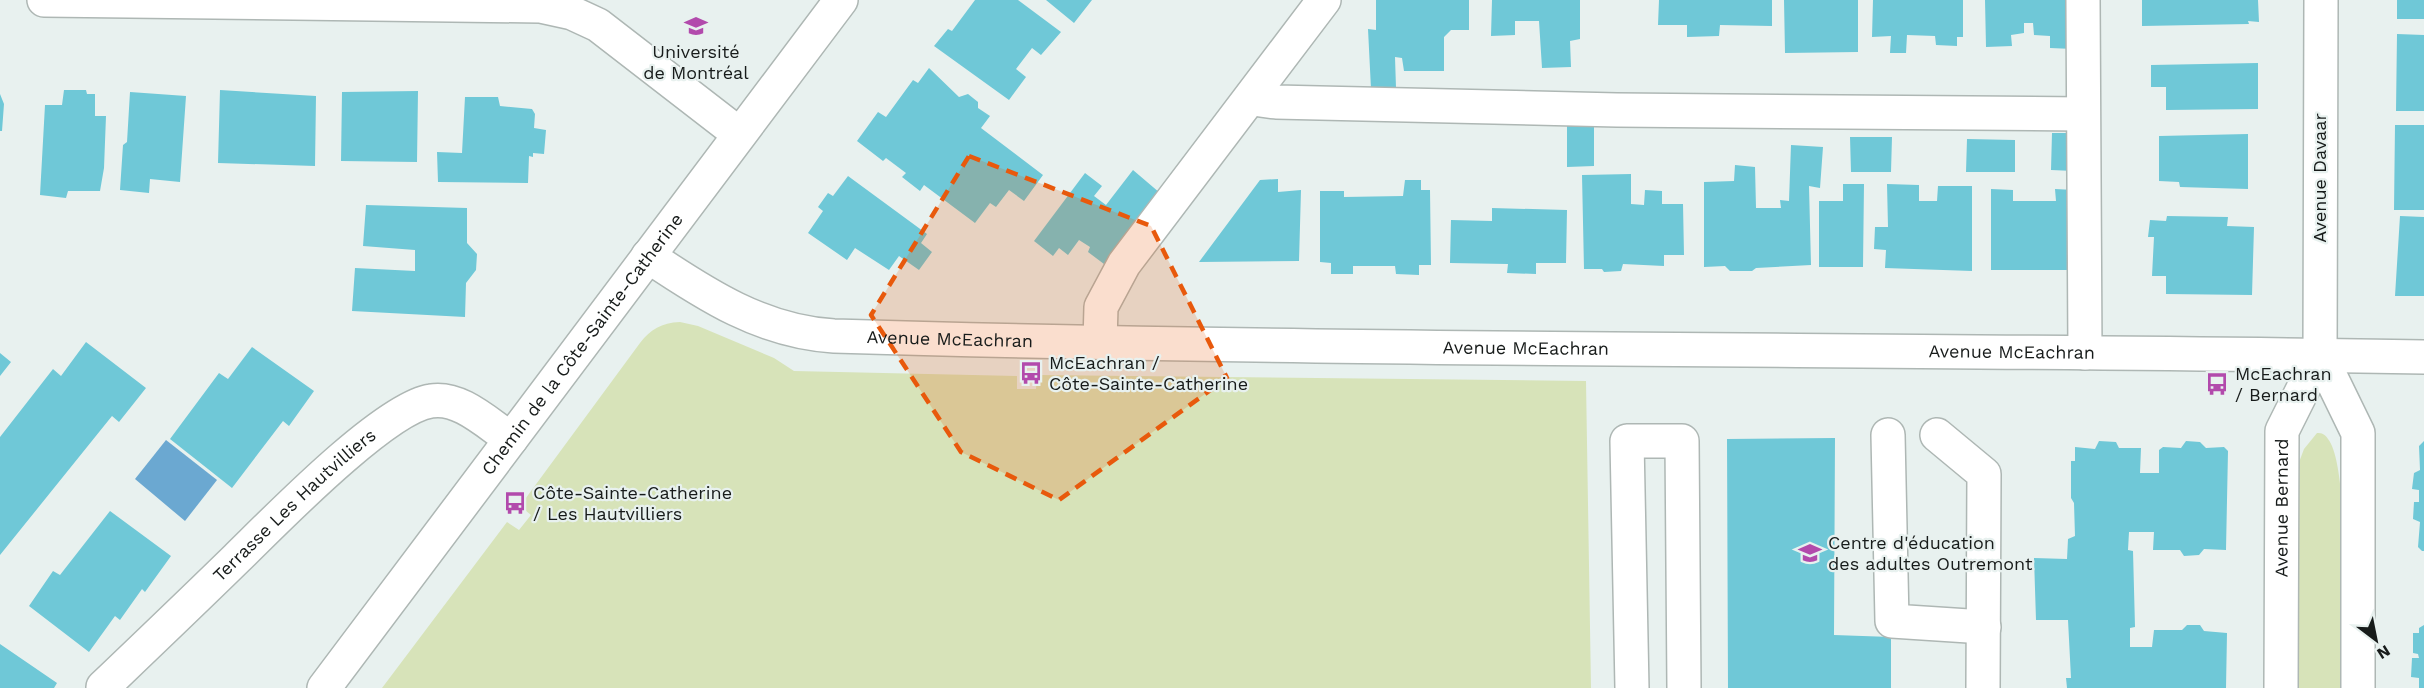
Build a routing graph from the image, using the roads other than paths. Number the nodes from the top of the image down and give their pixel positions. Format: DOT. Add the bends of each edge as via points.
graph roads {
  1 [pos="44,0"];
  2 [pos="841,0"];
  3 [pos="1324,0"];
  4 [pos="2083,0"];
  5 [pos="2321,0"];
  6 [pos="1253,96"];
  7 [pos="2083,114"];
  8 [pos="739,134"];
  9 [pos="648,256"];
  10 [pos="1100,342"];
  11 [pos="2085,353"];
  12 [pos="2320,356"];
  13 [pos="2424,357"];
  14 [pos="1888,435"];
  15 [pos="1937,435"];
  16 [pos="511,439"];
  17 [pos="1984,627"];
  18 [pos="103,687"];
  19 [pos="324,688"];
  20 [pos="1632,688"];
  21 [pos="1684,688"];
  22 [pos="1983,688"];
  23 [pos="2281,688"];
  24 [pos="2358,688"];
  1 -- 8 [label="street" via="540,6 572,13 598,25"];
  2 -- 8 [label="street, Chemin de la Côte-Sainte-Catherine"];
  3 -- 6 [label="street"];
  4 -- 7 [label="street"];
  5 -- 12 [label="street, Avenue Davaar"];
  6 -- 7 [label="street" via="1276,102 1594,110"];
  6 -- 10 [label="street" via="1112,284 1101,308"];
  7 -- 11 [label="street"];
  8 -- 9 [label="street, Chemin de la Côte-Sainte-Catherine"];
  9 -- 10 [label="street, Avenue McEachran" via="722,303 796,332"];
  9 -- 16 [label="street, Chemin de la Côte-Sainte-Catherine"];
  10 -- 11 [label="street, Avenue McEachran"];
  11 -- 12 [label="street, Avenue McEachran"];
  12 -- 13 [label="street, Avenue McEachran"];
  12 -- 23 [label="street, Avenue Bernard" via="2282,431"];
  12 -- 24 [label="street" via="2358,433"];
  14 -- 17 [label="street" via="1892,621"];
  15 -- 17 [label="street" via="1984,474"];
  16 -- 18 [label="street, Terrasse Les Hautvilliers" via="451,402 426,402 404,412 306,491"];
  16 -- 19 [label="street, Chemin de la Côte-Sainte-Catherine"];
  17 -- 22 [label="street"];
  20 -- 21 [label="street" via="1627,441 1682,441"];
}
